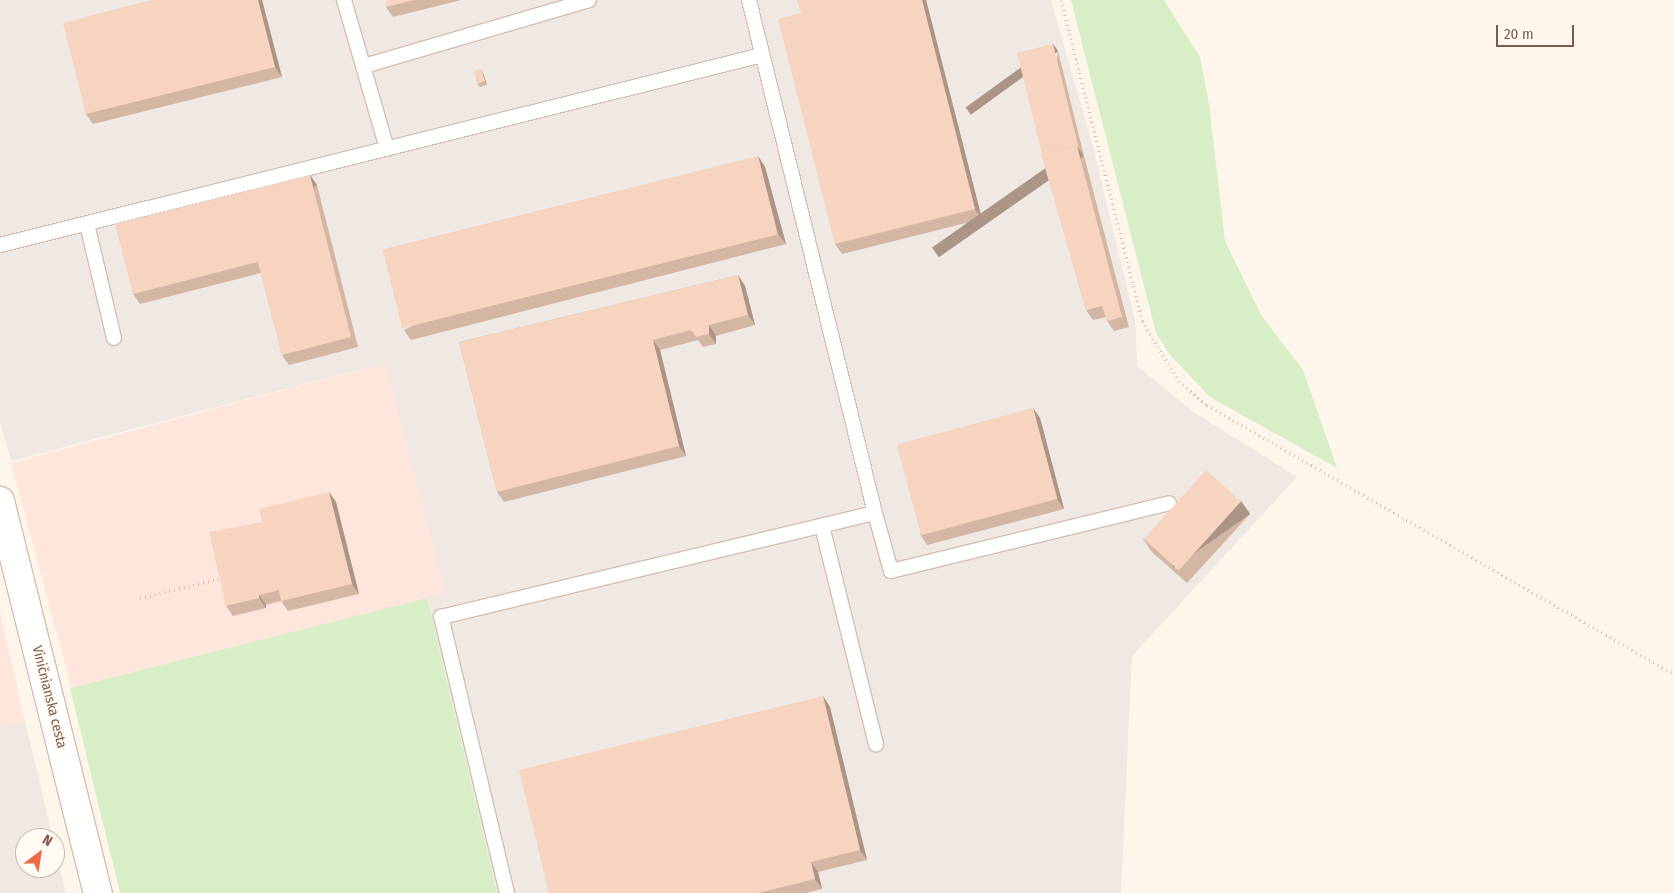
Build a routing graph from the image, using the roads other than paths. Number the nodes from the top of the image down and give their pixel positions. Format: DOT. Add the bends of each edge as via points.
graph roads {
  1 [pos="344,0"];
  2 [pos="589,0"];
  3 [pos="749,0"];
  4 [pos="762,54"];
  5 [pos="364,66"];
  6 [pos="387,149"];
  7 [pos="87,224"];
  8 [pos="0,246"];
  9 [pos="114,338"];
  10 [pos="0,501"];
  11 [pos="1169,503"];
  12 [pos="875,513"];
  13 [pos="822,526"];
  14 [pos="876,744"];
  15 [pos="98,893"];
  16 [pos="507,893"];
  1 -- 5 [label="lane"];
  2 -- 5 [label="lane"];
  3 -- 4 [label="lane"];
  4 -- 6 [label="lane"];
  4 -- 12 [label="lane"];
  5 -- 6 [label="lane"];
  6 -- 7 [label="lane"];
  7 -- 8 [label="lane"];
  7 -- 9 [label="lane"];
  10 -- 15 [label="main road, Viničnianska cesta"];
  11 -- 12 [label="lane" via="891,571"];
  12 -- 13 [label="lane"];
  13 -- 14 [label="lane"];
  13 -- 16 [label="lane" via="442,617"];
}
